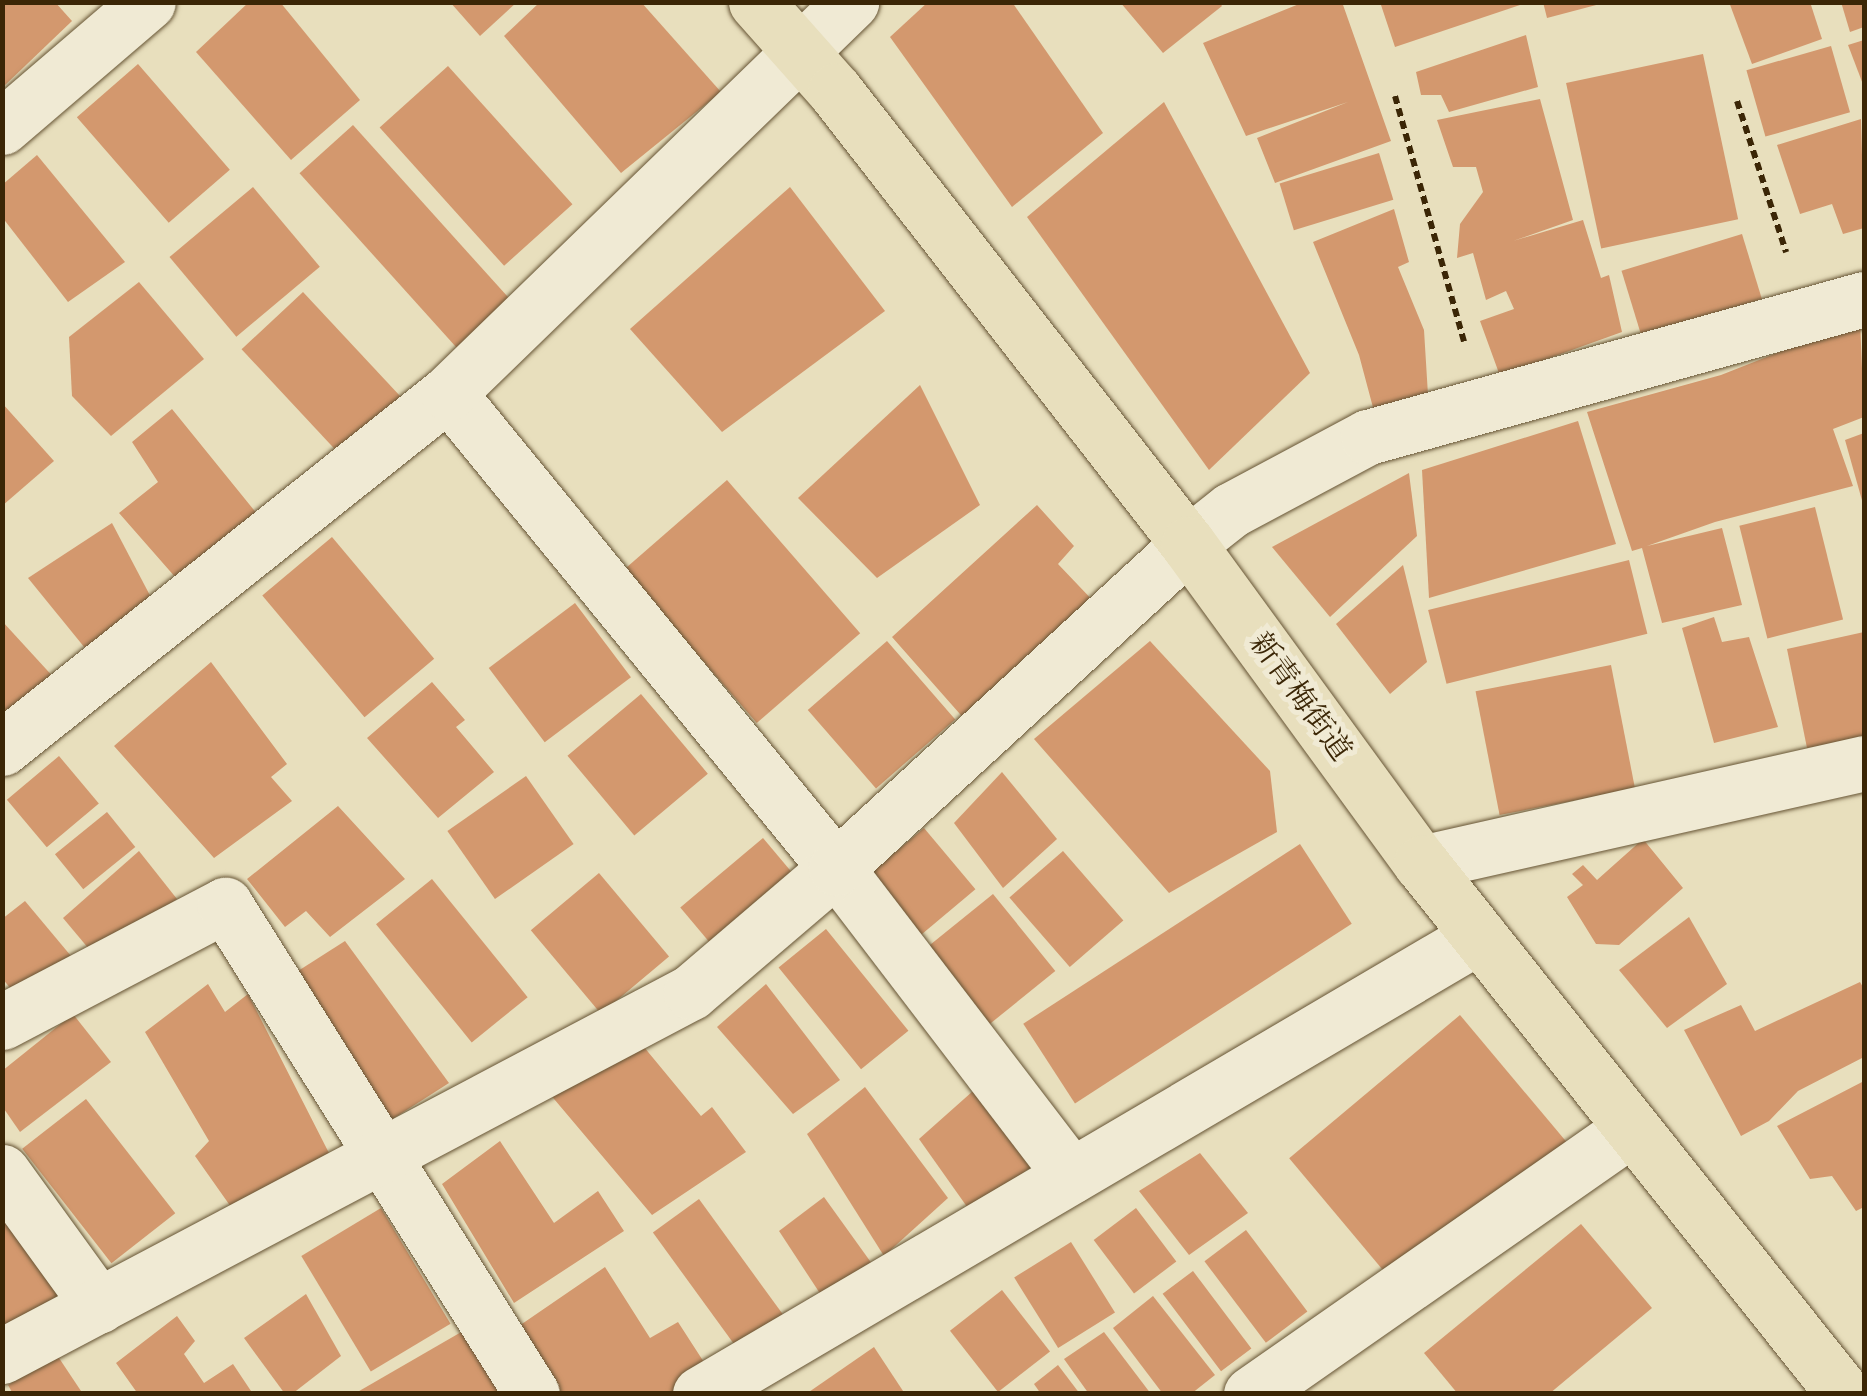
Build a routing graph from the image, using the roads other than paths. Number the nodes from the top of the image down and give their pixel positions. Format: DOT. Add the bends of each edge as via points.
graph roads {
  1 [pos="756,2"];
  2 [pos="851,2"];
  3 [pos="121,10"];
  4 [pos="797,50"];
  5 [pos="2,127"];
  6 [pos="1864,299"];
  7 [pos="448,393"];
  8 [pos="1188,544"];
  9 [pos="2,748"];
  10 [pos="1864,763"];
  11 [pos="1421,863"];
  12 [pos="836,868"];
  13 [pos="1479,936"];
  14 [pos="2,1022"];
  15 [pos="1630,1130"];
  16 [pos="383,1156"];
  17 [pos="2,1172"];
  18 [pos="1071,1175"];
  19 [pos="99,1306"];
  20 [pos="2,1356"];
  21 [pos="532,1394"];
  22 [pos="700,1394"];
  23 [pos="1251,1394"];
  24 [pos="1844,1394"];
  1 -- 4 [label="main road, 新青梅街道"];
  2 -- 4 [label="street"];
  3 -- 5 [label="street"];
  4 -- 7 [label="street"];
  4 -- 8 [label="main road, 新青梅街道"];
  6 -- 8 [label="street" via="1368,437 1231,510"];
  7 -- 9 [label="street"];
  7 -- 12 [label="street"];
  8 -- 11 [label="main road, 新青梅街道"];
  8 -- 12 [label="street"];
  10 -- 11 [label="street"];
  11 -- 13 [label="main road, 新青梅街道"];
  12 -- 16 [label="street" via="691,992"];
  12 -- 18 [label="street"];
  13 -- 15 [label="main road, 新青梅街道"];
  13 -- 18 [label="street"];
  14 -- 16 [label="street" via="225,905"];
  15 -- 23 [label="street"];
  15 -- 24 [label="main road, 新青梅街道"];
  16 -- 19 [label="street"];
  16 -- 21 [label="street"];
  17 -- 19 [label="street"];
  18 -- 22 [label="street"];
  19 -- 20 [label="street"];
}
